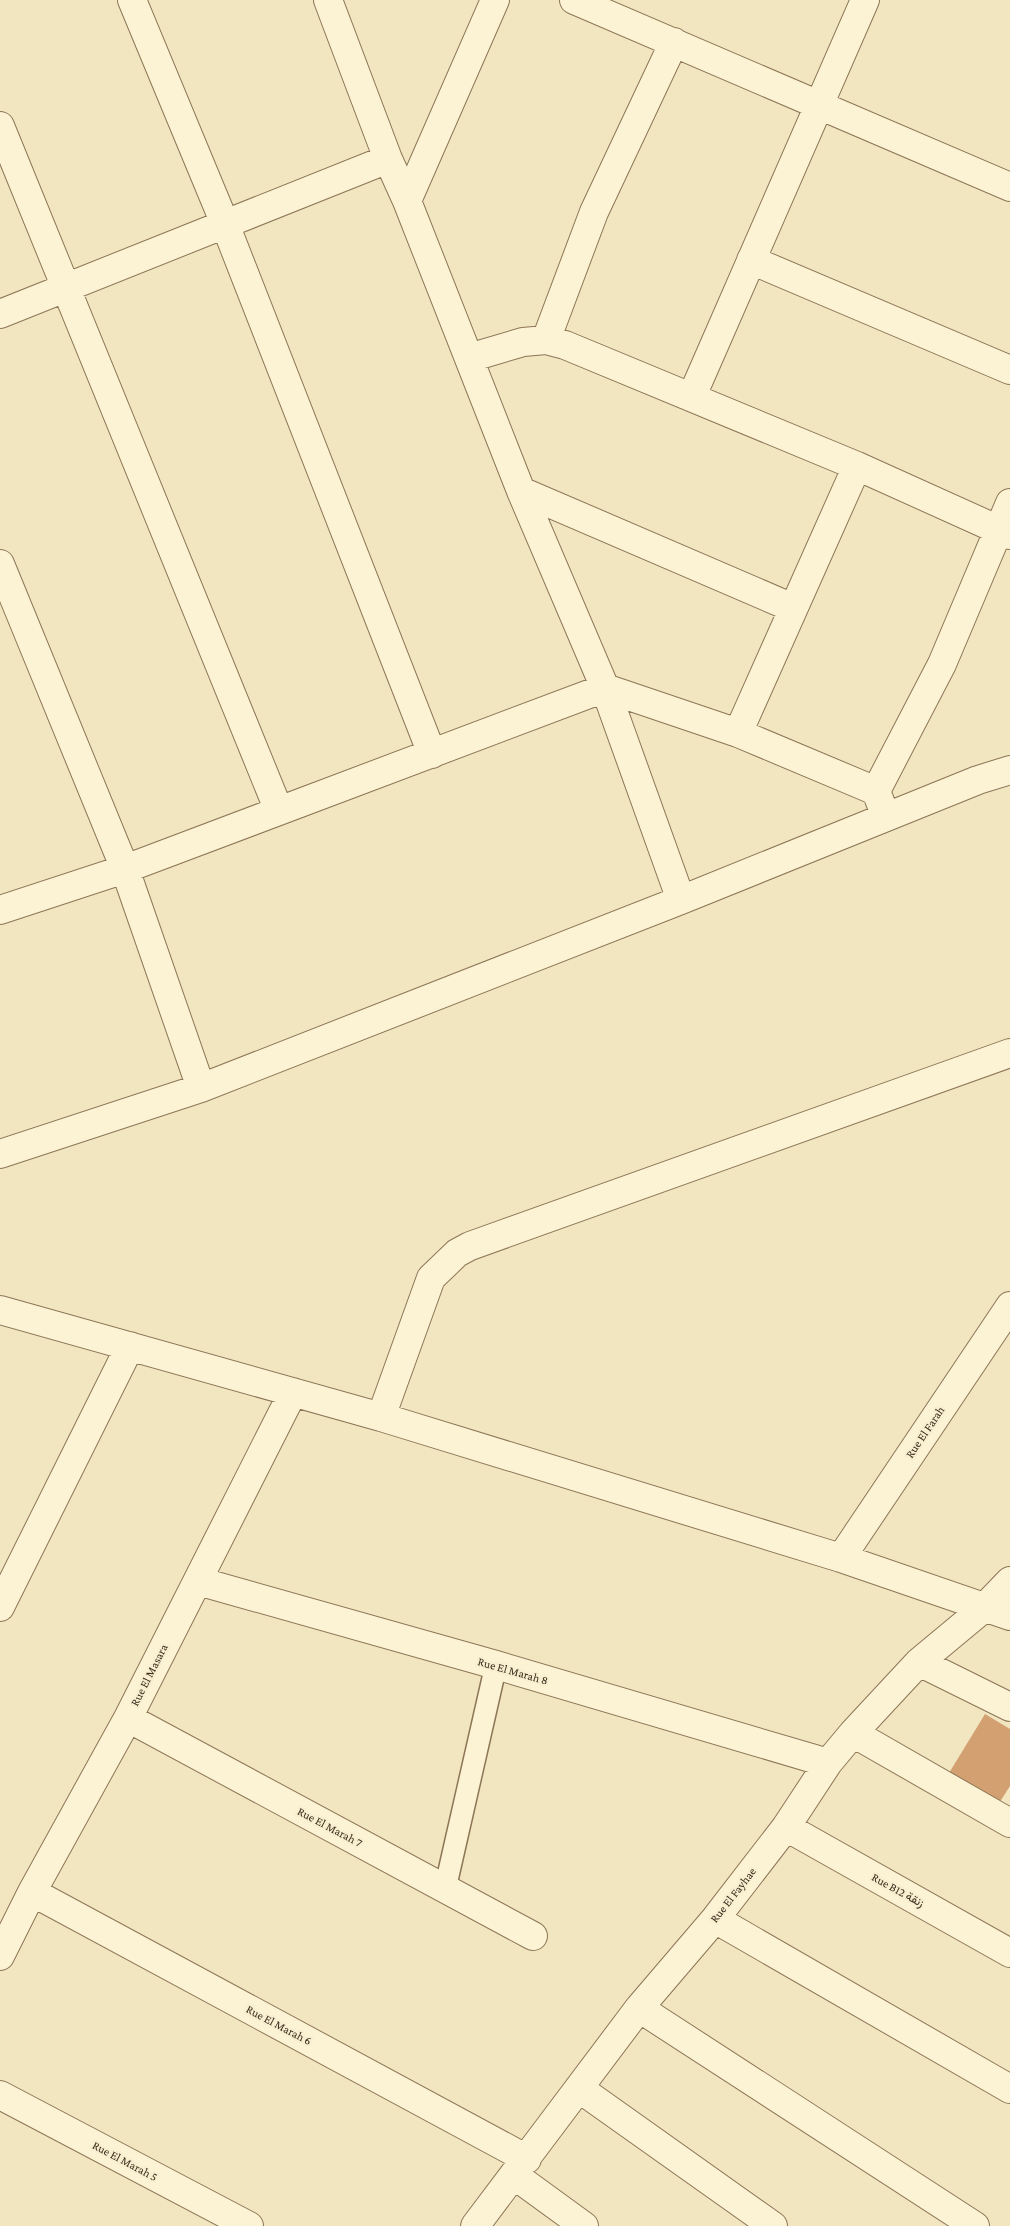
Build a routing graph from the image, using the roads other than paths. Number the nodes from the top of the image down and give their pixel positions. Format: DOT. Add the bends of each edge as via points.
graph roads {
  1 [pos="132,0"];
  2 [pos="328,0"];
  3 [pos="495,0"];
  4 [pos="574,0"];
  5 [pos="864,0"];
  6 [pos="674,42"];
  7 [pos="819,104"];
  8 [pos="0,126"];
  9 [pos="388,159"];
  10 [pos="1010,187"];
  11 [pos="407,201"];
  12 [pos="225,224"];
  13 [pos="751,260"];
  14 [pos="65,287"];
  15 [pos="0,314"];
  16 [pos="546,340"];
  17 [pos="469,358"];
  18 [pos="1010,370"];
  19 [pos="692,396"];
  20 [pos="856,466"];
  21 [pos="521,491"];
  22 [pos="1010,503"];
  23 [pos="1004,533"];
  24 [pos="0,564"];
  25 [pos="794,608"];
  26 [pos="605,688"];
  27 [pos="738,733"];
  28 [pos="432,754"];
  29 [pos="1010,770"];
  30 [pos="876,792"];
  31 [pos="279,811"];
  32 [pos="886,817"];
  33 [pos="124,869"];
  34 [pos="681,900"];
  35 [pos="0,910"];
  36 [pos="1010,1053"];
  37 [pos="201,1088"];
  38 [pos="0,1154"];
  39 [pos="1010,1306"];
  40 [pos="0,1310"];
  41 [pos="130,1346"];
  42 [pos="293,1392"];
  43 [pos="381,1417"];
  44 [pos="841,1558"];
  45 [pos="198,1581"];
  46 [pos="1010,1581"];
  47 [pos="0,1607"];
  48 [pos="984,1608"];
  49 [pos="1010,1616"];
  50 [pos="919,1662"];
  51 [pos="496,1665"];
  52 [pos="1010,1707"];
  53 [pos="128,1718"];
  54 [pos="853,1734"];
  55 [pos="828,1763"];
  56 [pos="1010,1823"];
  57 [pos="786,1827"];
  58 [pos="445,1889"];
  59 [pos="32,1892"];
  60 [pos="715,1919"];
  61 [pos="533,1936"];
  62 [pos="1010,1953"];
  63 [pos="0,1956"];
  64 [pos="639,2008"];
  65 [pos="580,2089"];
  66 [pos="1010,2089"];
  67 [pos="0,2095"];
  68 [pos="520,2167"];
  69 [pos="249,2226"];
  70 [pos="475,2226"];
  71 [pos="584,2226"];
  72 [pos="773,2226"];
  73 [pos="975,2226"];
  1 -- 12 [label="street"];
  2 -- 9 [label="street"];
  3 -- 11 [label="street"];
  4 -- 6 [label="street"];
  5 -- 7 [label="street"];
  6 -- 7 [label="street"];
  6 -- 16 [label="street" via="594,212"];
  7 -- 10 [label="street"];
  7 -- 13 [label="street"];
  8 -- 14 [label="street"];
  9 -- 11 [label="street"];
  9 -- 12 [label="street"];
  11 -- 17 [label="street"];
  12 -- 14 [label="street"];
  12 -- 28 [label="street"];
  13 -- 18 [label="street"];
  13 -- 19 [label="street"];
  14 -- 15 [label="street"];
  14 -- 31 [label="street"];
  16 -- 17 [label="street" via="522,342"];
  16 -- 19 [label="street"];
  17 -- 21 [label="street"];
  19 -- 20 [label="street"];
  20 -- 23 [label="street"];
  20 -- 25 [label="street"];
  21 -- 25 [label="street"];
  21 -- 26 [label="street"];
  22 -- 23 [label="street"];
  23 -- 30 [label="street"];
  24 -- 33 [label="street"];
  25 -- 27 [label="street"];
  26 -- 27 [label="street"];
  26 -- 28 [label="street"];
  26 -- 34 [label="street"];
  27 -- 30 [label="street"];
  28 -- 31 [label="street"];
  29 -- 32 [label="street"];
  30 -- 32 [label="street"];
  31 -- 33 [label="street"];
  32 -- 34 [label="street"];
  33 -- 35 [label="street"];
  33 -- 37 [label="street"];
  34 -- 37 [label="street"];
  36 -- 43 [label="street" via="457,1253 431,1278"];
  37 -- 38 [label="street"];
  39 -- 44 [label="street, Rue El Farah"];
  40 -- 41 [label="street"];
  41 -- 42 [label="street"];
  41 -- 47 [label="street"];
  42 -- 43 [label="street"];
  42 -- 45 [label="street, Rue El Masara"];
  43 -- 44 [label="street"];
  44 -- 48 [label="street"];
  45 -- 51 [label="street, Rue El Marah 8"];
  45 -- 53 [label="street, Rue El Masara"];
  46 -- 48 [label="street, Rue El Fayhae"];
  48 -- 49 [label="street"];
  48 -- 50 [label="street, Rue El Fayhae"];
  50 -- 52 [label="street"];
  50 -- 54 [label="street, Rue El Fayhae"];
  51 -- 55 [label="street, Rue El Marah 8"];
  51 -- 58 [label="lane"];
  53 -- 58 [label="street, Rue El Marah 7"];
  53 -- 59 [label="street, Rue El Masara"];
  54 -- 55 [label="street, Rue El Fayhae"];
  54 -- 56 [label="street"];
  55 -- 57 [label="street, Rue El Fayhae"];
  57 -- 60 [label="street, Rue El Fayhae"];
  57 -- 62 [label="street, Rue B12 زنقة"];
  58 -- 61 [label="street, Rue El Marah 7"];
  59 -- 63 [label="street, Rue El Masara"];
  59 -- 68 [label="street, Rue El Marah 6"];
  60 -- 64 [label="street, Rue El Fayhae"];
  60 -- 66 [label="street"];
  64 -- 65 [label="street, Rue El Fayhae"];
  64 -- 73 [label="street"];
  65 -- 68 [label="street, Rue El Fayhae"];
  65 -- 72 [label="street"];
  67 -- 69 [label="street, Rue El Marah 5"];
  68 -- 70 [label="street, Rue El Fayhae"];
  68 -- 71 [label="street, Rue El Marah 6"];
}
